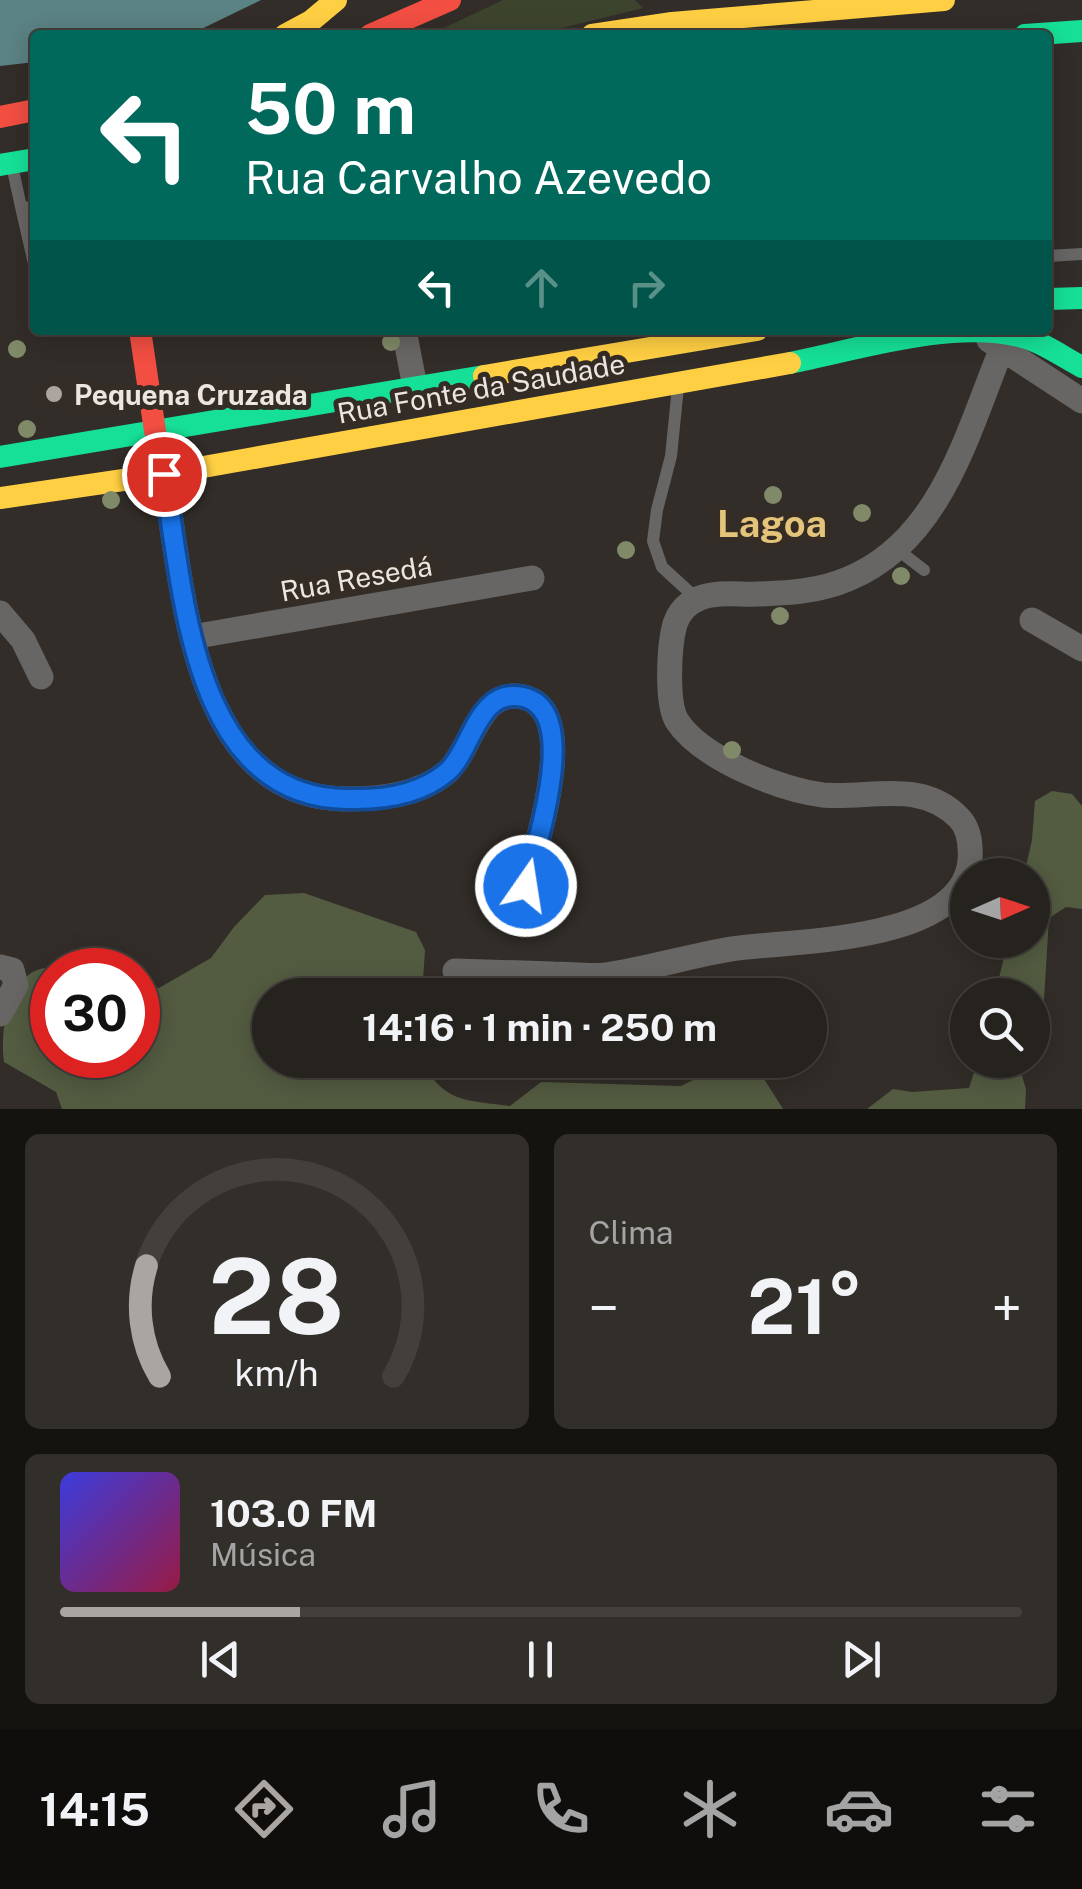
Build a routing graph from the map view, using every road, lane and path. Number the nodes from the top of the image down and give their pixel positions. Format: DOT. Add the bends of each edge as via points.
graph roads {
  1 [pos="336,0"];
  2 [pos="450,0"];
  3 [pos="672,0"];
  4 [pos="734,0"];
  5 [pos="944,0"];
  6 [pos="771,16"];
  7 [pos="696,28"];
  8 [pos="294,30"];
  9 [pos="381,30"];
  10 [pos="666,30"];
  11 [pos="1082,31"];
  12 [pos="1052,33"];
  13 [pos="30,111"];
  14 [pos="0,116"];
  15 [pos="16,162"];
  16 [pos="27,208"];
  17 [pos="1082,254"];
  18 [pos="1052,256"];
  19 [pos="1082,298"];
  20 [pos="1052,299"];
  21 [pos="141,335"];
  22 [pos="405,335"];
  23 [pos="720,335"];
  24 [pos="932,335"];
  25 [pos="980,335"];
  26 [pos="1009,335"];
  27 [pos="1002,348"];
  28 [pos="1082,367"];
  29 [pos="678,384"];
  30 [pos="415,387"];
  31 [pos="1082,401"];
  32 [pos="155,430"];
  33 [pos="0,457"];
  34 [pos="164,474"];
  35 [pos="0,498"];
  36 [pos="898,550"];
  37 [pos="924,570"];
  38 [pos="532,578"];
  39 [pos="697,599"];
  40 [pos="0,614"];
  41 [pos="1032,620"];
  42 [pos="192,637"];
  43 [pos="1082,650"];
  44 [pos="40,677"];
  45 [pos="526,886"];
  46 [pos="0,967"];
  47 [pos="454,971"];
  48 [pos="0,1014"];
  1 -- 8 [label="main road"];
  2 -- 9 [label="main road"];
  3 -- 7 [label="main road"];
  4 -- 6 [label="main road"];
  5 -- 6 [label="main road"];
  6 -- 7 [label="main road"];
  7 -- 10 [label="main road"];
  11 -- 12 [label="main road"];
  13 -- 14 [label="main road"];
  15 -- 16 [label="lane"];
  17 -- 18 [label="lane"];
  19 -- 20 [label="main road"];
  21 -- 32 [label="main road"];
  22 -- 30 [label="street"];
  23 -- 30 [label="main road, Rua Fonte da Saudade"];
  24 -- 29 [label="main road, Rua Fonte da Saudade"];
  25 -- 27 [label="street"];
  26 -- 28 [label="main road, Rua Fonte da Saudade"];
  27 -- 31 [label="street"];
  27 -- 36 [label="street" via="952,470"];
  29 -- 34 [label="main road, Rua Fonte da Saudade"];
  29 -- 39 [label="lane" via="653,542 662,567"];
  30 -- 32 [label="main road, Rua Fonte da Saudade"];
  32 -- 33 [label="main road, Rua Fonte da Saudade"];
  34 -- 35 [label="main road, Rua Fonte da Saudade"];
  34 -- 42 [label="street"];
  36 -- 37 [label="lane"];
  36 -- 39 [label="street" via="826,587"];
  38 -- 42 [label="street, Rua Resedá"];
  39 -- 47 [label="street" via="681,611 673,633 671,701 688,734 781,785 822,794 898,793 946,806 964,824 971,851 958,891 919,916 803,944 744,947 603,975"];
  40 -- 44 [label="street" via="24,640"];
  41 -- 43 [label="street"];
  42 -- 45 [label="street" via="211,700 244,753 272,778 325,799 377,800 420,788 459,759 495,702 511,696 532,701 544,710 554,742"];
  46 -- 48 [label="street" via="12,970 16,986"];
}
